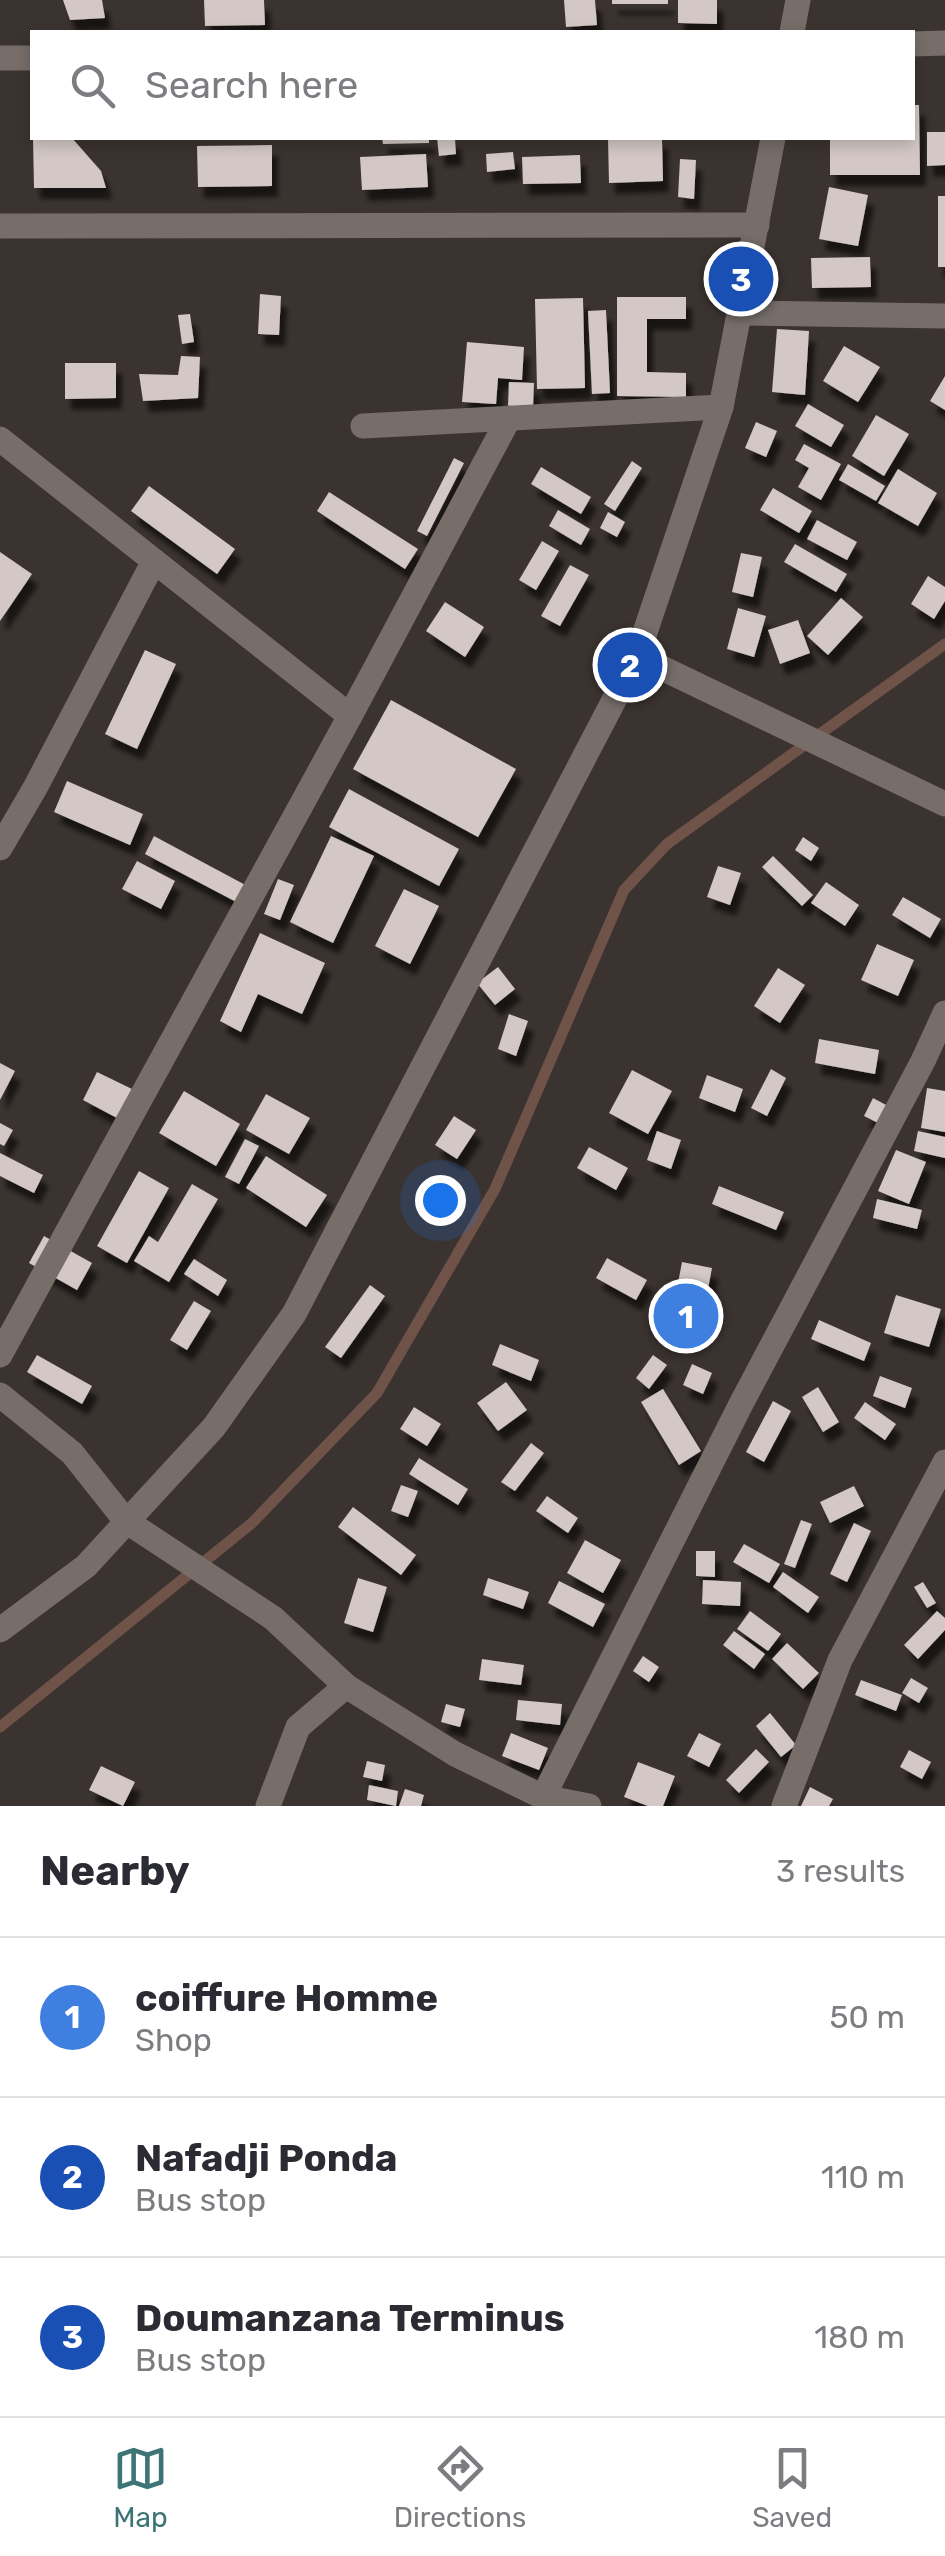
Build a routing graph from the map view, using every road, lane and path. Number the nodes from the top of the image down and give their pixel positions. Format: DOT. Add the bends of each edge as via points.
graph roads {
  1 [pos="798,0"];
  2 [pos="792,30"];
  3 [pos="915,44"];
  4 [pos="945,44"];
  5 [pos="0,58"];
  6 [pos="30,58"];
  7 [pos="772,140"];
  8 [pos="757,225"];
  9 [pos="0,226"];
  10 [pos="741,313"];
  11 [pos="945,316"];
  12 [pos="721,407"];
  13 [pos="509,418"];
  14 [pos="363,426"];
  15 [pos="0,440"];
  16 [pos="154,561"];
  17 [pos="637,656"];
  18 [pos="350,716"];
  19 [pos="945,804"];
  20 [pos="0,848"];
  21 [pos="945,1013"];
  22 [pos="0,1356"];
  23 [pos="0,1394"];
  24 [pos="945,1462"];
  25 [pos="126,1521"];
  26 [pos="0,1630"];
  27 [pos="346,1686"];
  28 [pos="543,1798"];
  29 [pos="268,1806"];
  30 [pos="589,1806"];
  31 [pos="784,1806"];
  1 -- 2 [label="street"];
  3 -- 4 [label="street"];
  5 -- 6 [label="street"];
  7 -- 8 [label="street"];
  8 -- 9 [label="street"];
  8 -- 10 [label="street"];
  10 -- 11 [label="street"];
  10 -- 12 [label="street"];
  12 -- 13 [label="street"];
  12 -- 17 [label="street"];
  13 -- 14 [label="street"];
  13 -- 18 [label="street"];
  15 -- 16 [label="street"];
  16 -- 18 [label="street"];
  16 -- 20 [label="street"];
  17 -- 19 [label="street"];
  17 -- 25 [label="street" via="294,1314 214,1427"];
  18 -- 22 [label="street"];
  21 -- 28 [label="street"];
  23 -- 25 [label="street" via="72,1453"];
  24 -- 31 [label="street" via="840,1660"];
  25 -- 26 [label="street" via="86,1566"];
  25 -- 27 [label="street" via="273,1618"];
  27 -- 28 [label="street" via="455,1754"];
  27 -- 29 [label="street" via="298,1726"];
  28 -- 30 [label="street"];
}
